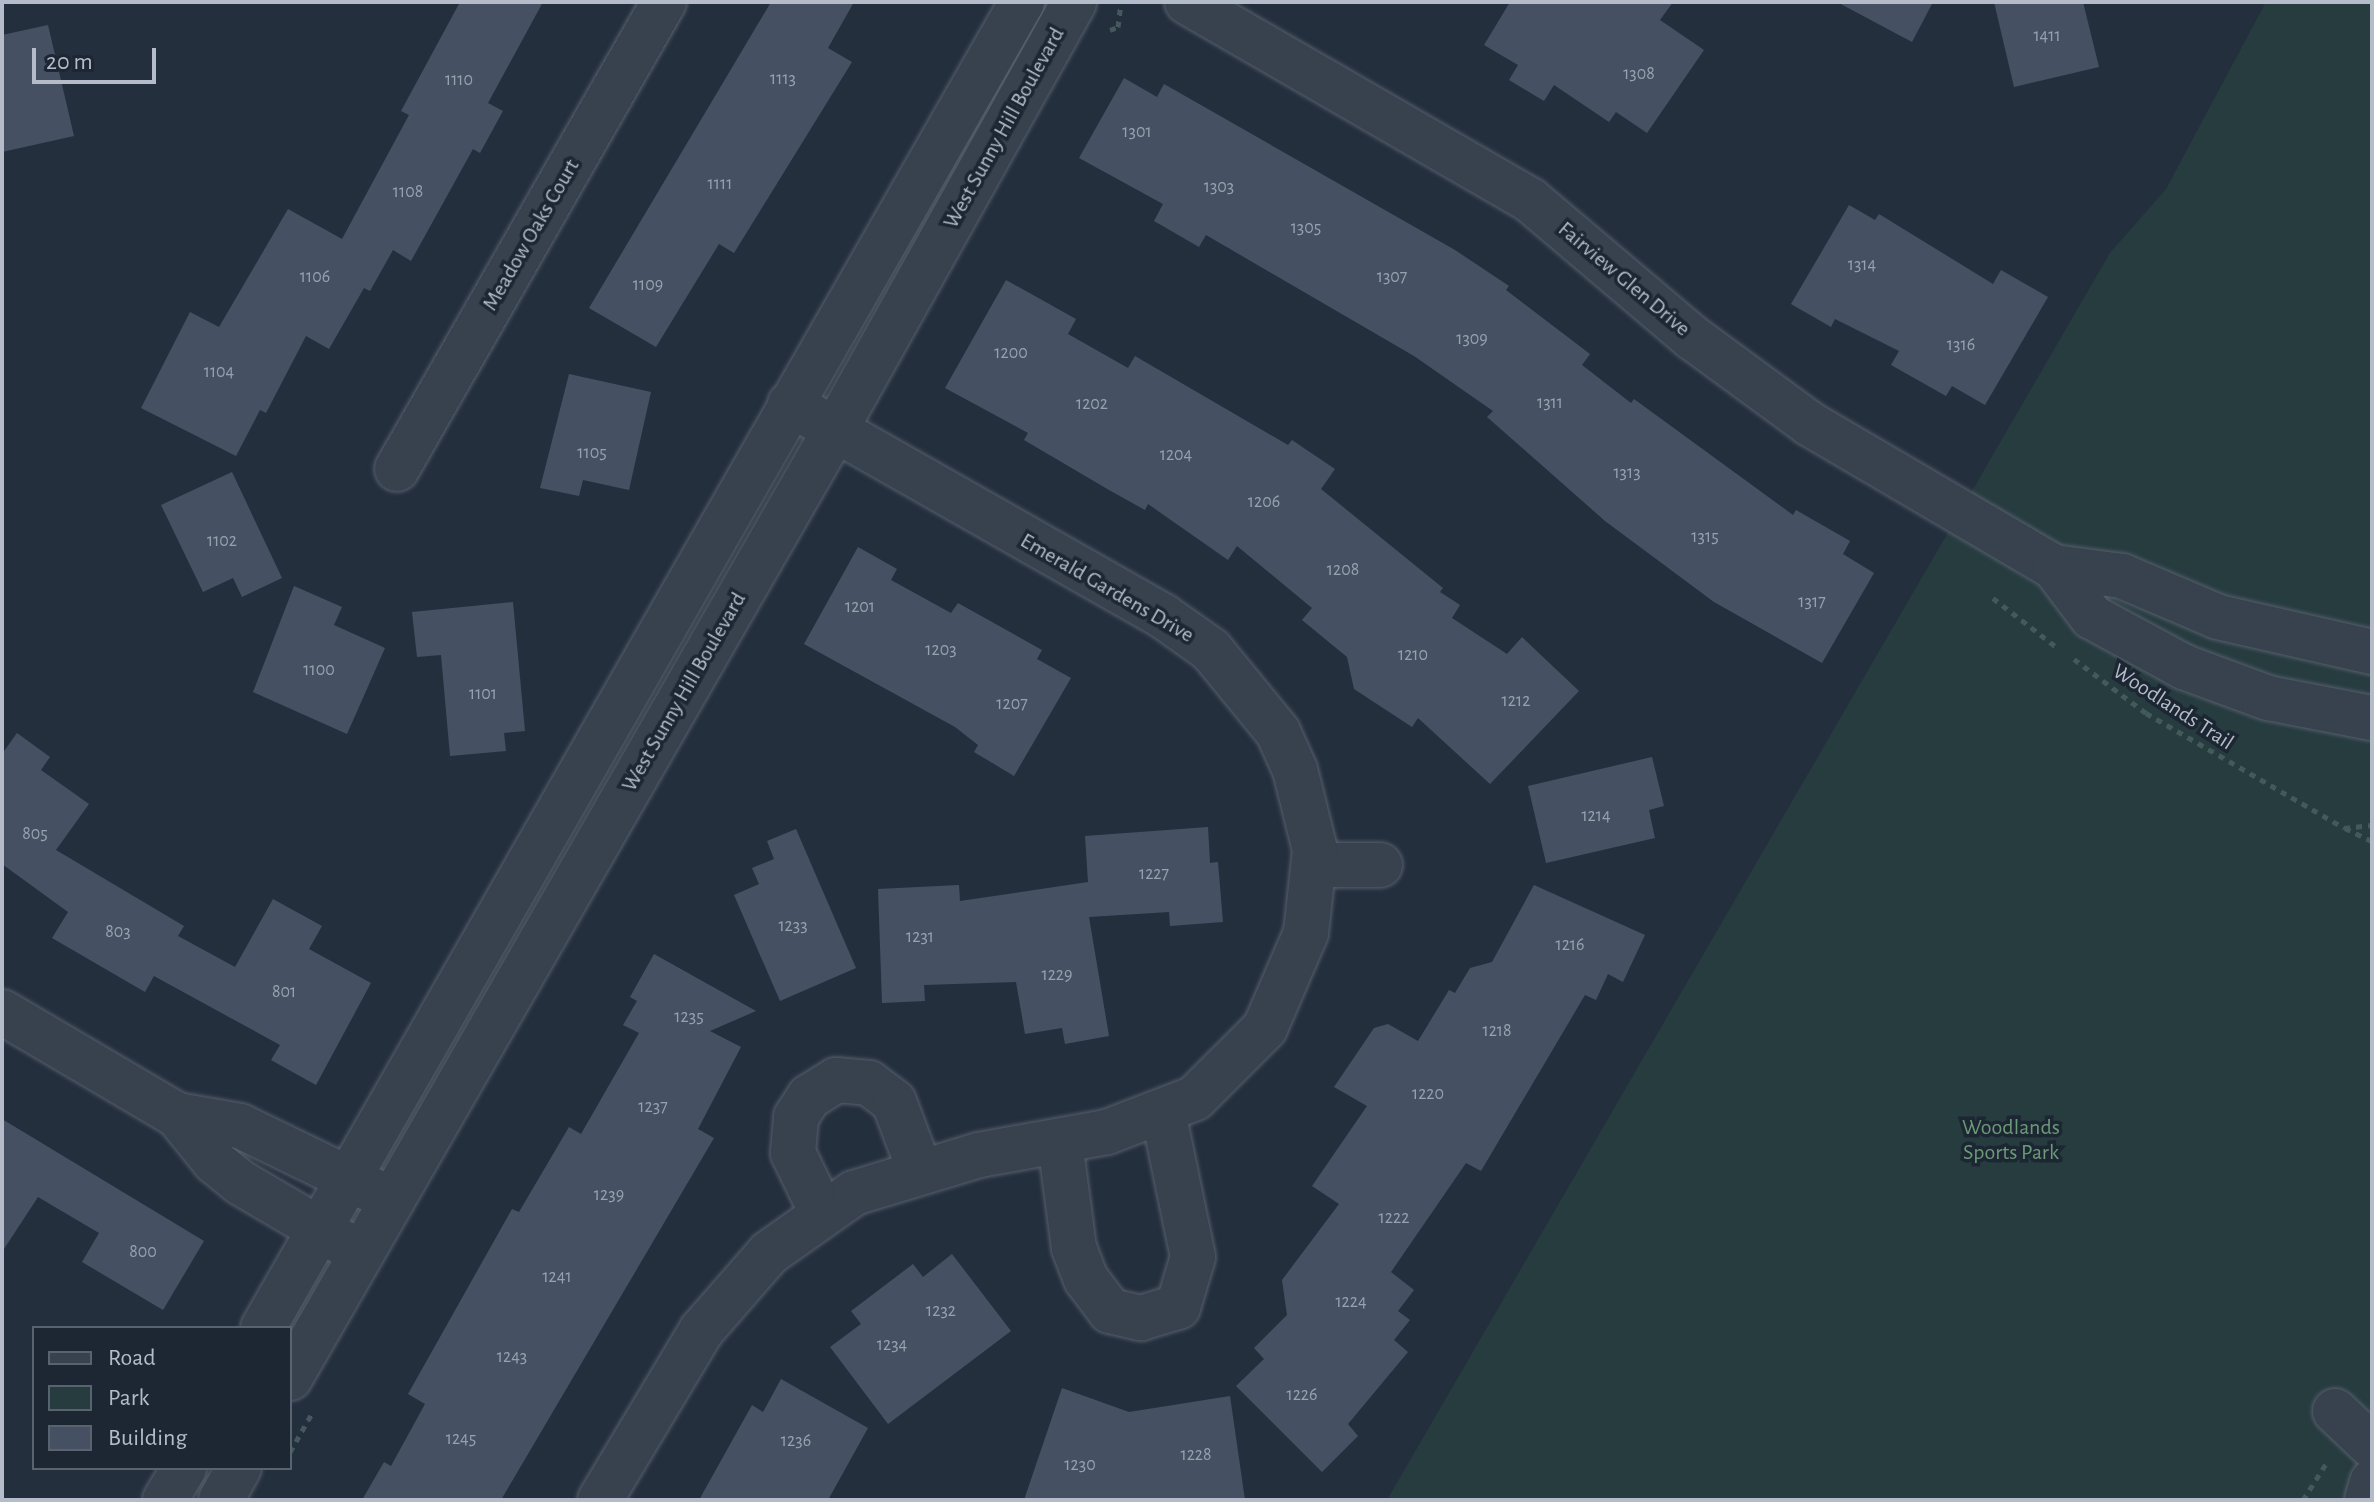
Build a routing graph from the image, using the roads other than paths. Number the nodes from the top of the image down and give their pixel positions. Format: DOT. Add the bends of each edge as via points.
graph roads {
  1 [pos="664,2"];
  2 [pos="1022,2"];
  3 [pos="1074,2"];
  4 [pos="1187,2"];
  5 [pos="790,404"];
  6 [pos="834,432"];
  7 [pos="397,469"];
  8 [pos="2054,567"];
  9 [pos="2372,652"];
  10 [pos="2372,718"];
  11 [pos="1315,865"];
  12 [pos="1380,865"];
  13 [pos="2,1012"];
  14 [pos="1163,1112"];
  15 [pos="177,1115"];
  16 [pos="1060,1142"];
  17 [pos="920,1171"];
  18 [pos="348,1179"];
  19 [pos="392,1199"];
  20 [pos="822,1213"];
  21 [pos="319,1229"];
  22 [pos="361,1254"];
  23 [pos="264,1326"];
  24 [pos="292,1375"];
  25 [pos="2335,1411"];
  26 [pos="2372,1446"];
  27 [pos="183,1470"];
  28 [pos="238,1470"];
  29 [pos="2372,1482"];
  30 [pos="165,1500"];
  31 [pos="221,1500"];
  32 [pos="600,1500"];
  33 [pos="2367,1500"];
  1 -- 7 [label="street, Meadow Oaks Court"];
  2 -- 5 [label="street, West Sunny Hill Boulevard"];
  3 -- 6 [label="street, West Sunny Hill Boulevard"];
  4 -- 8 [label="street, Fairview Glen Drive" via="1517,192 1693,338 1810,424"];
  5 -- 6 [label="street, Emerald Gardens Drive"];
  5 -- 18 [label="street, West Sunny Hill Boulevard"];
  6 -- 11 [label="street, Emerald Gardens Drive" via="1163,616 1211,650 1278,732 1307,808"];
  6 -- 19 [label="street, West Sunny Hill Boulevard"];
  8 -- 9 [label="street, Fairview Glen Drive" via="2122,576 2218,617"];
  8 -- 10 [label="street, Fairview Glen Drive" via="2092,617 2184,667 2268,698"];
  11 -- 12 [label="street"];
  11 -- 14 [label="street, Emerald Gardens Drive" via="1306,933 1265,1028 1195,1098"];
  13 -- 15 [label="street"];
  14 -- 16 [label="street, Emerald Gardens Drive"];
  14 -- 16 [label="street" via="1193,1257 1178,1307 1141,1318 1110,1311 1086,1279 1074,1248"];
  15 -- 18 [label="street" via="240,1126"];
  15 -- 21 [label="street" via="215,1162"];
  16 -- 17 [label="street, Emerald Gardens Drive"];
  17 -- 20 [label="street, Emerald Gardens Drive" via="854,1193"];
  17 -- 20 [label="street" via="894,1102 869,1083 836,1080 809,1097 796,1117 793,1153"];
  18 -- 19 [label="street"];
  18 -- 21 [label="street, West Sunny Hill Boulevard"];
  19 -- 22 [label="street, West Sunny Hill Boulevard"];
  20 -- 32 [label="street, Emerald Gardens Drive" via="769,1253 701,1331"];
  21 -- 22 [label="street"];
  21 -- 23 [label="street, West Sunny Hill Boulevard"];
  22 -- 24 [label="street, West Sunny Hill Boulevard"];
  25 -- 26 [label="street"];
  27 -- 30 [label="street"];
  28 -- 31 [label="street"];
  29 -- 33 [label="street"];
}
